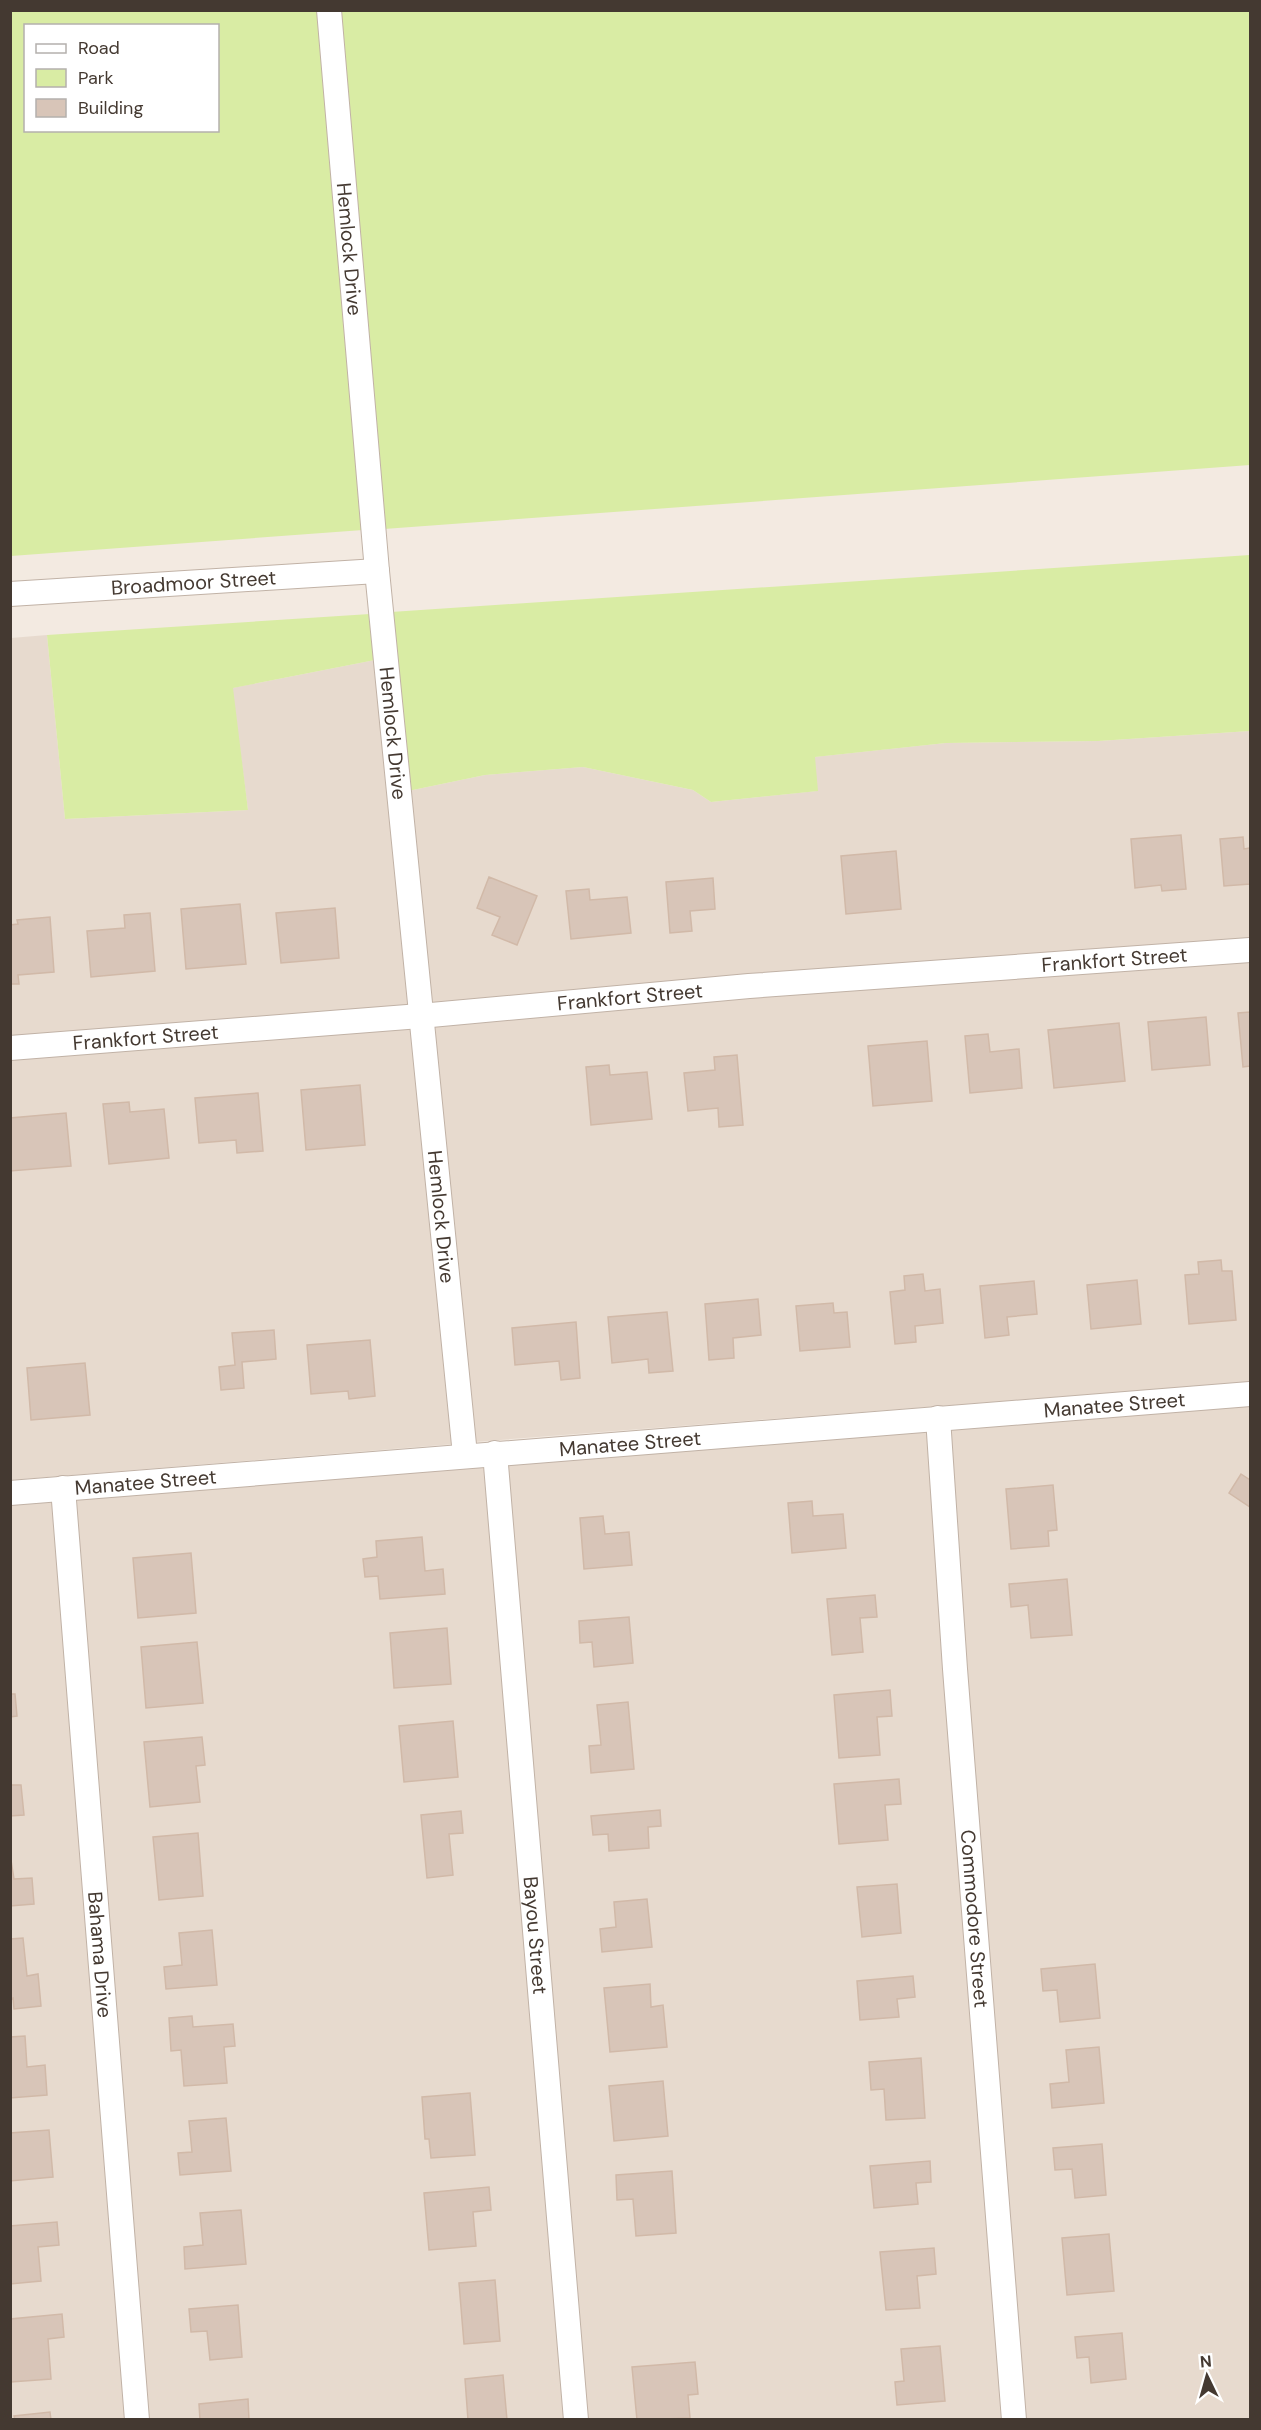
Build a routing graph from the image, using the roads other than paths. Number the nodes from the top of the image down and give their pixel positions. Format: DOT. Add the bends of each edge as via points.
graph roads {
  1 [pos="329,10"];
  2 [pos="376,571"];
  3 [pos="10,594"];
  4 [pos="1251,950"];
  5 [pos="420,1016"];
  6 [pos="10,1048"];
  7 [pos="1251,1394"];
  8 [pos="938,1418"];
  9 [pos="495,1453"];
  10 [pos="465,1455"];
  11 [pos="63,1488"];
  12 [pos="10,1493"];
  13 [pos="137,2420"];
  14 [pos="576,2420"];
  15 [pos="1014,2420"];
  1 -- 2 [label="street, Hemlock Drive"];
  2 -- 3 [label="street, Broadmoor Street"];
  2 -- 5 [label="street, Hemlock Drive"];
  4 -- 5 [label="street, Frankfort Street" via="749,986"];
  5 -- 6 [label="street, Frankfort Street"];
  5 -- 10 [label="street, Hemlock Drive"];
  7 -- 8 [label="street, Manatee Street"];
  8 -- 9 [label="street, Manatee Street"];
  8 -- 15 [label="street, Commodore Street"];
  9 -- 10 [label="street, Manatee Street"];
  9 -- 14 [label="street, Bayou Street"];
  10 -- 11 [label="street, Manatee Street"];
  11 -- 12 [label="street, Manatee Street"];
  11 -- 13 [label="street, Bahama Drive"];
}
